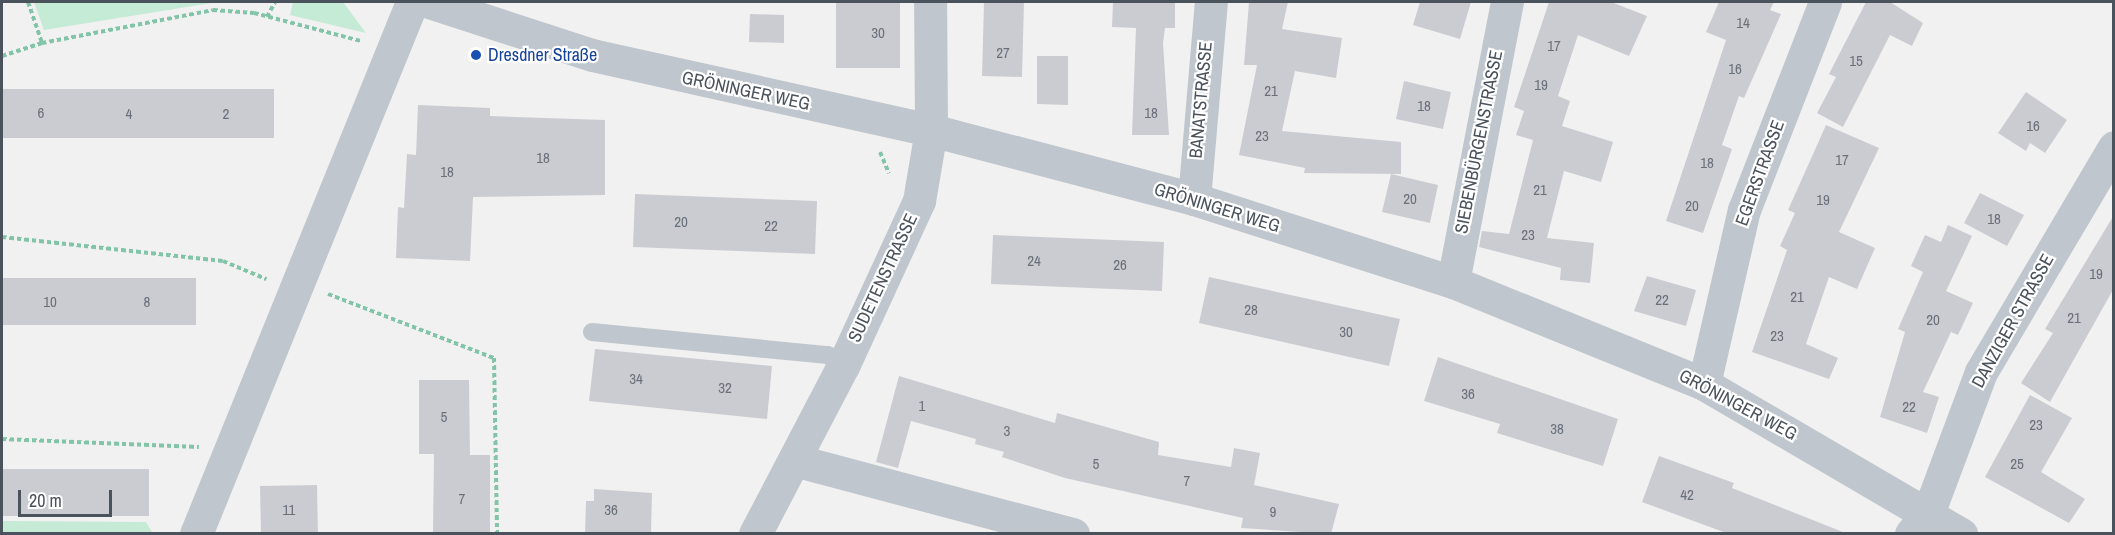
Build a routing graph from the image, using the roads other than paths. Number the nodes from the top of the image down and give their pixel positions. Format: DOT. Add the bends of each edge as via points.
graph roads {
  1 [pos="412,2"];
  2 [pos="429,2"];
  3 [pos="930,2"];
  4 [pos="1211,2"];
  5 [pos="1507,2"];
  6 [pos="1825,2"];
  7 [pos="466,8"];
  8 [pos="931,130"];
  9 [pos="2114,147"];
  10 [pos="1194,199"];
  11 [pos="1453,282"];
  12 [pos="592,332"];
  13 [pos="843,366"];
  14 [pos="1704,384"];
  15 [pos="794,460"];
  16 [pos="1920,522"];
  17 [pos="196,534"];
  18 [pos="755,534"];
  19 [pos="1073,534"];
  20 [pos="1961,534"];
  1 -- 17 [label="street"];
  2 -- 7 [label="street, GRÖNINGER WEG"];
  3 -- 8 [label="street, SUDETENSTRASSE"];
  4 -- 10 [label="street, BANATSTRASSE"];
  5 -- 11 [label="street, SIEBENBÜRGENSTRASSE"];
  6 -- 14 [label="street, EGERSTRASSE" via="1744,210"];
  7 -- 8 [label="street, GRÖNINGER WEG" via="704,83"];
  8 -- 10 [label="street, GRÖNINGER WEG"];
  8 -- 13 [label="street, SUDETENSTRASSE" via="919,201"];
  9 -- 16 [label="street, DANZIGER STRASSE" via="1981,372"];
  10 -- 11 [label="street, GRÖNINGER WEG"];
  11 -- 14 [label="street, GRÖNINGER WEG"];
  12 -- 13 [label="lane" via="828,355"];
  13 -- 15 [label="street, SUDETENSTRASSE"];
  14 -- 16 [label="street, GRÖNINGER WEG"];
  15 -- 18 [label="street, SUDETENSTRASSE"];
  15 -- 19 [label="street"];
  16 -- 20 [label="street, GRÖNINGER WEG"];
}
